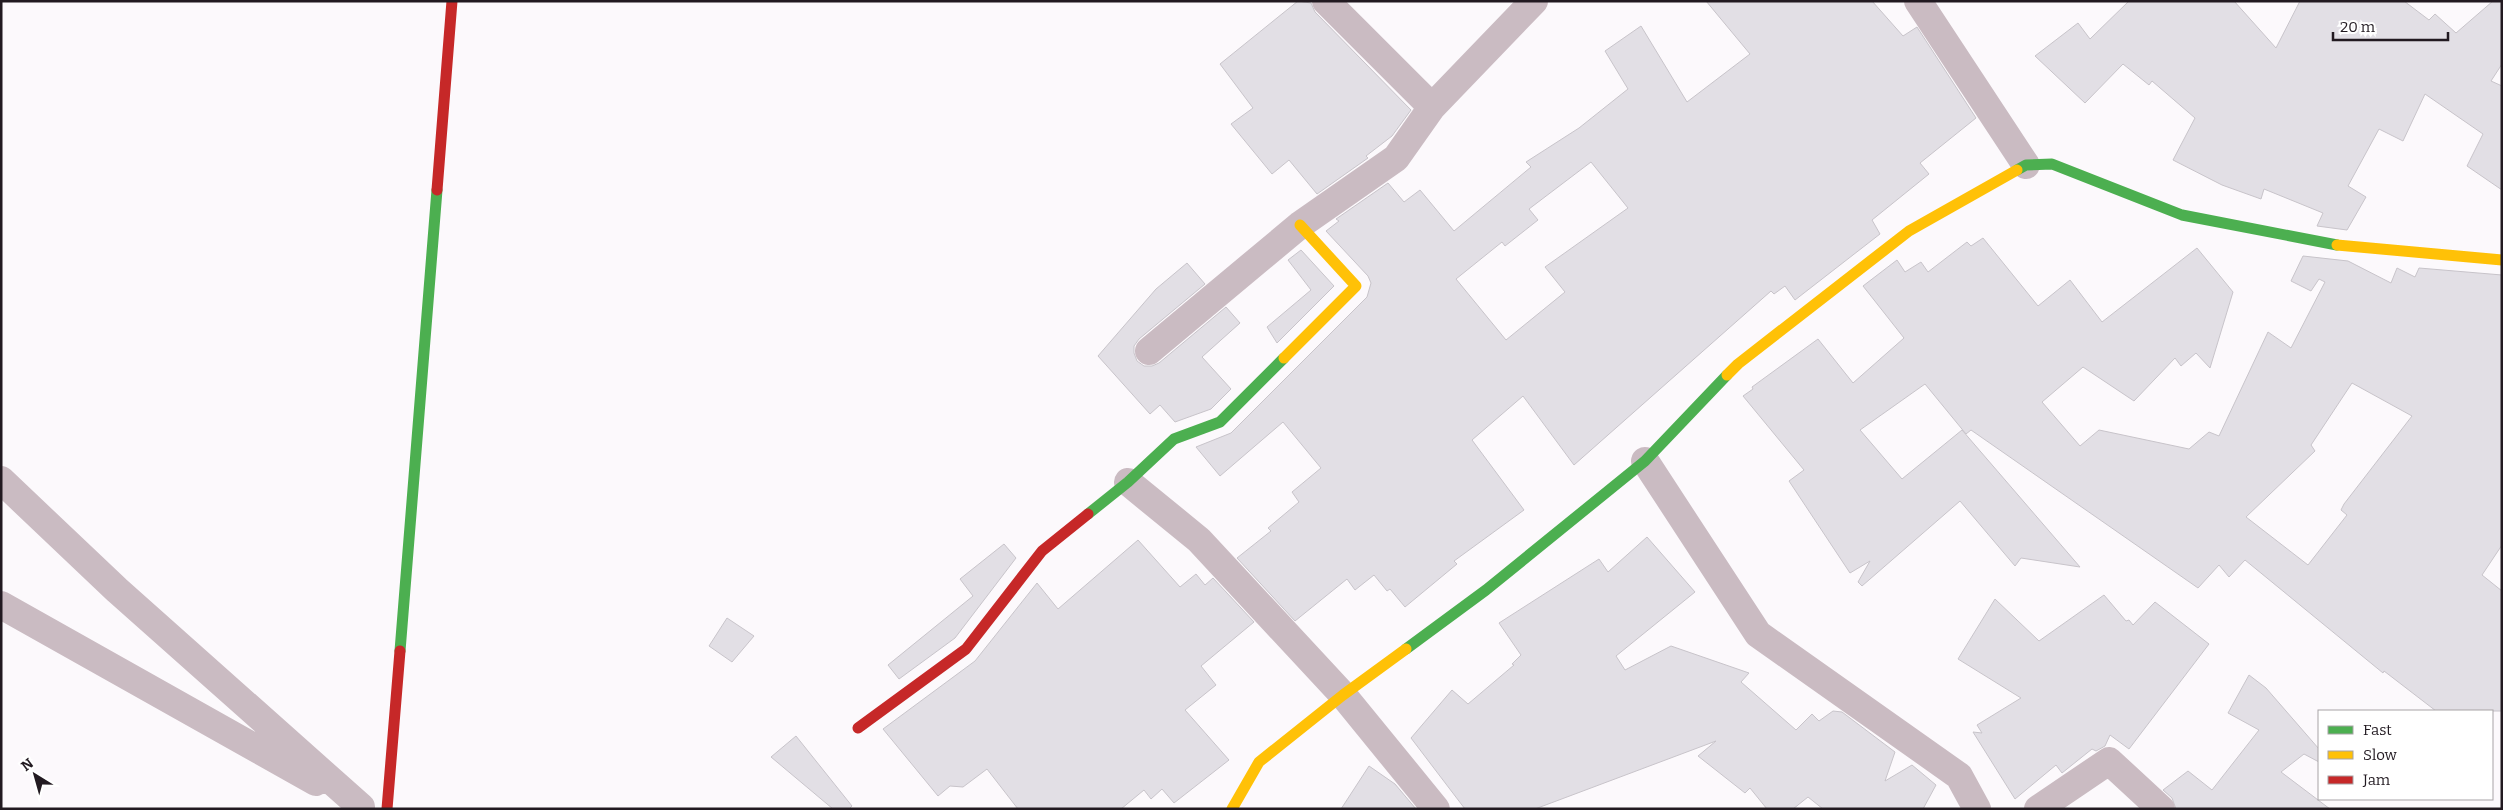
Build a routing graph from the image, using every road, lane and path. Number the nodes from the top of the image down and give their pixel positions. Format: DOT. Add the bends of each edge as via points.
graph roads {
  1 [pos="452,1"];
  2 [pos="1326,1"];
  3 [pos="1534,1"];
  4 [pos="1918,1"];
  5 [pos="1432,107"];
  6 [pos="2026,165"];
  7 [pos="1300,225"];
  8 [pos="2502,260"];
  9 [pos="1149,351"];
  10 [pos="1645,461"];
  11 [pos="1,480"];
  12 [pos="1128,482"];
  13 [pos="1,605"];
  14 [pos="1343,695"];
  15 [pos="858,728"];
  16 [pos="370,808"];
  17 [pos="1232,809"];
  18 [pos="1436,809"];
  19 [pos="1977,809"];
  20 [pos="2038,809"];
  21 [pos="2161,809"];
  1 -- 16 [label="street"];
  2 -- 5 [label="street"];
  3 -- 5 [label="street"];
  4 -- 6 [label="street"];
  5 -- 7 [label="street" via="1396,158"];
  6 -- 8 [label="street" via="2052,164 2182,215 2320,243"];
  6 -- 10 [label="street" via="1893,243 1738,364"];
  7 -- 9 [label="street"];
  7 -- 12 [label="street" via="1356,286 1220,422 1174,439"];
  10 -- 14 [label="street" via="1486,590"];
  10 -- 19 [label="street" via="1758,634 1959,776"];
  11 -- 16 [label="street" via="117,590"];
  12 -- 14 [label="street" via="1199,540"];
  12 -- 15 [label="street" via="1042,550 966,649"];
  13 -- 16 [label="street"];
  14 -- 17 [label="street" via="1259,762"];
  14 -- 18 [label="street"];
  20 -- 21 [label="street" via="2109,761"];
}
